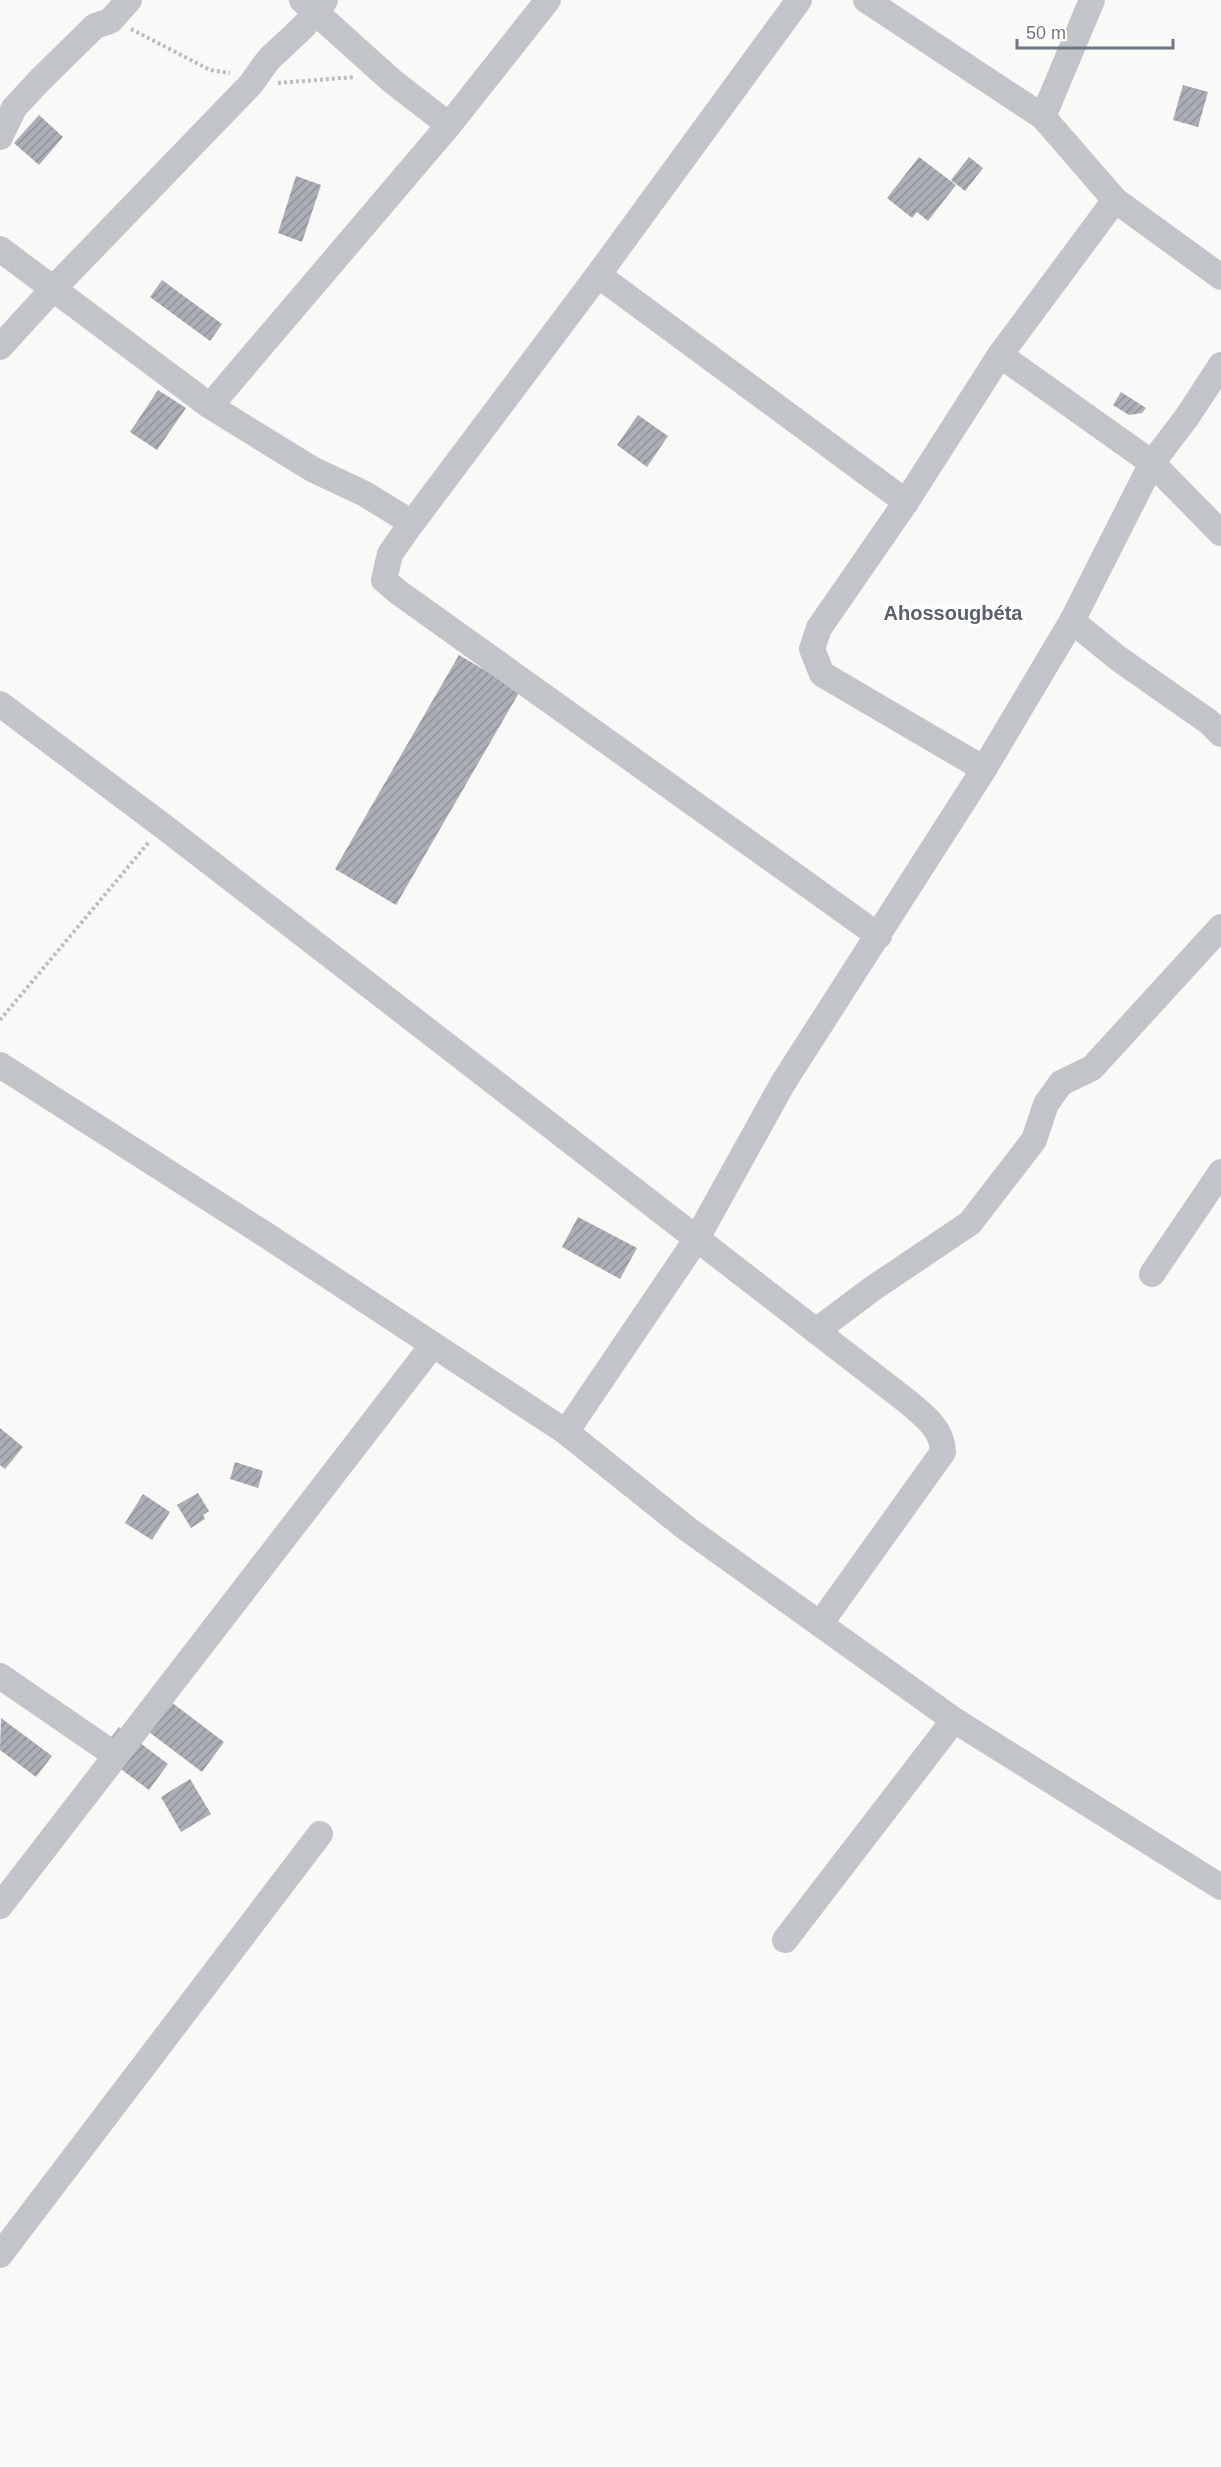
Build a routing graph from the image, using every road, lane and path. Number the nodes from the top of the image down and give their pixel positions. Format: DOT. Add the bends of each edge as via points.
graph roads {
  1 [pos="129,0"];
  2 [pos="548,0"];
  3 [pos="799,0"];
  4 [pos="866,0"];
  5 [pos="1092,0"];
  6 [pos="315,4"];
  7 [pos="111,21"];
  8 [pos="243,79"];
  9 [pos="392,81"];
  10 [pos="1042,117"];
  11 [pos="449,125"];
  12 [pos="0,137"];
  13 [pos="1114,200"];
  14 [pos="0,249"];
  15 [pos="598,275"];
  16 [pos="1221,277"];
  17 [pos="53,289"];
  18 [pos="0,347"];
  19 [pos="1000,355"];
  20 [pos="1221,365"];
  21 [pos="210,406"];
  22 [pos="1152,463"];
  23 [pos="906,502"];
  24 [pos="412,523"];
  25 [pos="1221,533"];
  26 [pos="1072,621"];
  27 [pos="0,704"];
  28 [pos="1221,734"];
  29 [pos="984,769"];
  30 [pos="164,826"];
  31 [pos="1221,927"];
  32 [pos="879,936"];
  33 [pos="0,1020"];
  34 [pos="0,1065"];
  35 [pos="1221,1172"];
  36 [pos="696,1240"];
  37 [pos="1152,1274"];
  38 [pos="816,1331"];
  39 [pos="432,1346"];
  40 [pos="566,1432"];
  41 [pos="820,1624"];
  42 [pos="0,1676"];
  43 [pos="954,1720"];
  44 [pos="115,1755"];
  45 [pos="320,1834"];
  46 [pos="1221,1887"];
  47 [pos="0,1906"];
  48 [pos="785,1940"];
  49 [pos="0,2255"];
  1 -- 7 [label="street"];
  2 -- 11 [label="street"];
  3 -- 15 [label="street"];
  4 -- 10 [label="street"];
  5 -- 10 [label="street"];
  6 -- 8 [label="street" via="292,40"];
  6 -- 9 [label="street"];
  7 -- 8 [label="path" via="210,70"];
  7 -- 12 [label="street" via="95,26 40,80 14,108"];
  8 -- 9 [label="path" via="366,76"];
  8 -- 17 [label="street"];
  9 -- 11 [label="street"];
  10 -- 13 [label="street"];
  11 -- 21 [label="street"];
  13 -- 16 [label="street"];
  13 -- 19 [label="street"];
  14 -- 17 [label="street"];
  15 -- 23 [label="street"];
  15 -- 24 [label="street"];
  17 -- 18 [label="street"];
  17 -- 21 [label="street"];
  19 -- 22 [label="street"];
  19 -- 23 [label="street"];
  20 -- 22 [label="street"];
  21 -- 24 [label="street" via="312,469 365,494"];
  22 -- 25 [label="street"];
  22 -- 26 [label="street"];
  23 -- 29 [label="street" via="819,628 812,649 822,674"];
  24 -- 32 [label="street" via="390,554 384,579 398,592"];
  26 -- 28 [label="street"];
  26 -- 29 [label="street"];
  27 -- 30 [label="street"];
  29 -- 32 [label="street"];
  30 -- 33 [label="path"];
  30 -- 36 [label="street"];
  31 -- 38 [label="street" via="1092,1068 1061,1083 1046,1104 1034,1140 970,1223 872,1288"];
  32 -- 36 [label="street" via="783,1083"];
  34 -- 39 [label="street"];
  35 -- 37 [label="street"];
  36 -- 38 [label="street"];
  36 -- 40 [label="street"];
  38 -- 41 [label="street" via="934,1426 942,1439 943,1452"];
  39 -- 40 [label="street"];
  39 -- 44 [label="street"];
  40 -- 41 [label="street" via="686,1528"];
  41 -- 43 [label="street"];
  42 -- 44 [label="street"];
  43 -- 46 [label="street"];
  43 -- 48 [label="street"];
  44 -- 47 [label="street"];
  45 -- 49 [label="street"];
}
